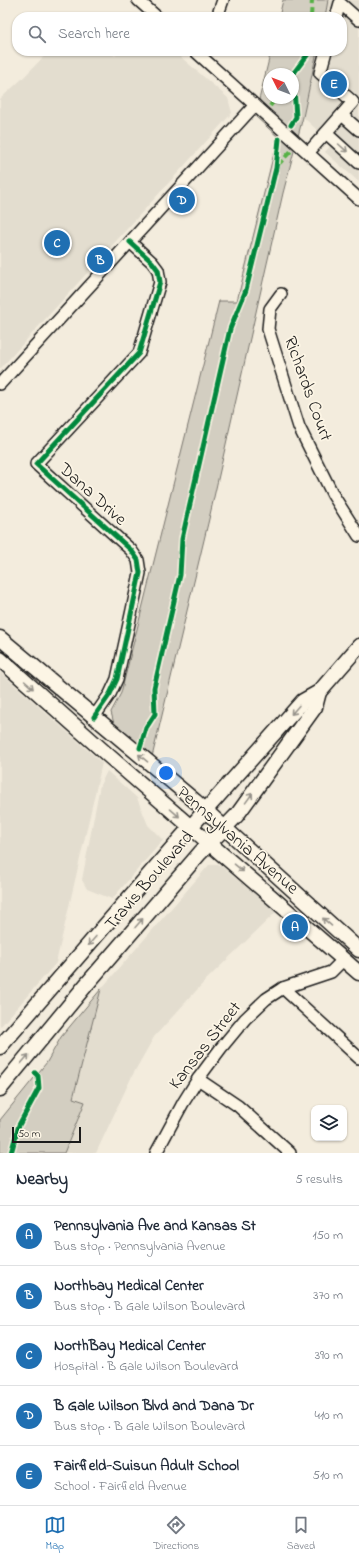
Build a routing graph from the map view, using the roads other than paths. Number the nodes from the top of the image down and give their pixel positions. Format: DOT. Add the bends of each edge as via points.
graph roads {
  1 [pos="138,0"];
  2 [pos="223,0"];
  3 [pos="151,12"];
  4 [pos="219,12"];
  5 [pos="337,12"];
  6 [pos="359,20"];
  7 [pos="201,56"];
  8 [pos="325,56"];
  9 [pos="356,99"];
  10 [pos="255,105"];
  11 [pos="342,115"];
  12 [pos="359,130"];
  13 [pos="326,133"];
  14 [pos="308,153"];
  15 [pos="359,163"];
  16 [pos="359,198"];
  17 [pos="130,242"];
  18 [pos="281,294"];
  19 [pos="0,384"];
  20 [pos="359,536"];
  21 [pos="0,638"];
  22 [pos="359,646"];
  23 [pos="0,659"];
  24 [pos="319,692"];
  25 [pos="94,717"];
  26 [pos="205,811"];
  27 [pos="190,827"];
  28 [pos="224,828"];
  29 [pos="209,843"];
  30 [pos="358,947"];
  31 [pos="344,959"];
  32 [pos="359,973"];
  33 [pos="283,988"];
  34 [pos="0,1047"];
  35 [pos="359,1058"];
  36 [pos="198,1079"];
  37 [pos="0,1088"];
  38 [pos="156,1153"];
  39 [pos="290,1153"];
  1 -- 3 [label="street"];
  2 -- 4 [label="street"];
  5 -- 6 [label="street" via="340,3"];
  7 -- 10 [label="street"];
  8 -- 9 [label="street" via="320,73"];
  9 -- 11 [label="street"];
  10 -- 14 [label="street"];
  10 -- 17 [label="street"];
  11 -- 12 [label="street"];
  11 -- 13 [label="street"];
  13 -- 14 [label="street"];
  13 -- 15 [label="street, one-way"];
  14 -- 16 [label="street"];
  17 -- 19 [label="street"];
  17 -- 25 [label="street, Dana Drive" via="156,267 160,282 139,353 36,464 131,550 138,560 140,573 117,679"];
  18 -- 20 [label="street, Richards Court" via="270,309 268,329 299,426 333,495"];
  21 -- 25 [label="main road, Pennsylvania Avenue"];
  22 -- 24 [label="main road, Travis Boulevard"];
  23 -- 27 [label="main road, Pennsylvania Avenue, one-way"];
  24 -- 26 [label="main road, Travis Boulevard, one-way" via="303,701"];
  28 -- 24 [label="main road, Travis Boulevard, one-way" via="315,707"];
  26 -- 25 [label="main road, Pennsylvania Avenue, one-way"];
  26 -- 27 [label="main road, Travis Boulevard"];
  26 -- 28 [label="main road, Pennsylvania Avenue"];
  27 -- 29 [label="main road, Pennsylvania Avenue"];
  27 -- 34 [label="main road, Travis Boulevard, one-way"];
  28 -- 29 [label="main road, Travis Boulevard"];
  30 -- 28 [label="main road, Pennsylvania Avenue, one-way"];
  29 -- 31 [label="main road, Pennsylvania Avenue, one-way"];
  37 -- 29 [label="main road, Travis Boulevard, one-way"];
  31 -- 32 [label="main road, Pennsylvania Avenue"];
  31 -- 33 [label="street, Kansas Street" via="331,972"];
  33 -- 35 [label="street"];
  33 -- 36 [label="street, Kansas Street" via="266,999 245,1019"];
  36 -- 38 [label="street, Kansas Street"];
  36 -- 39 [label="street" via="238,1106"];
}
